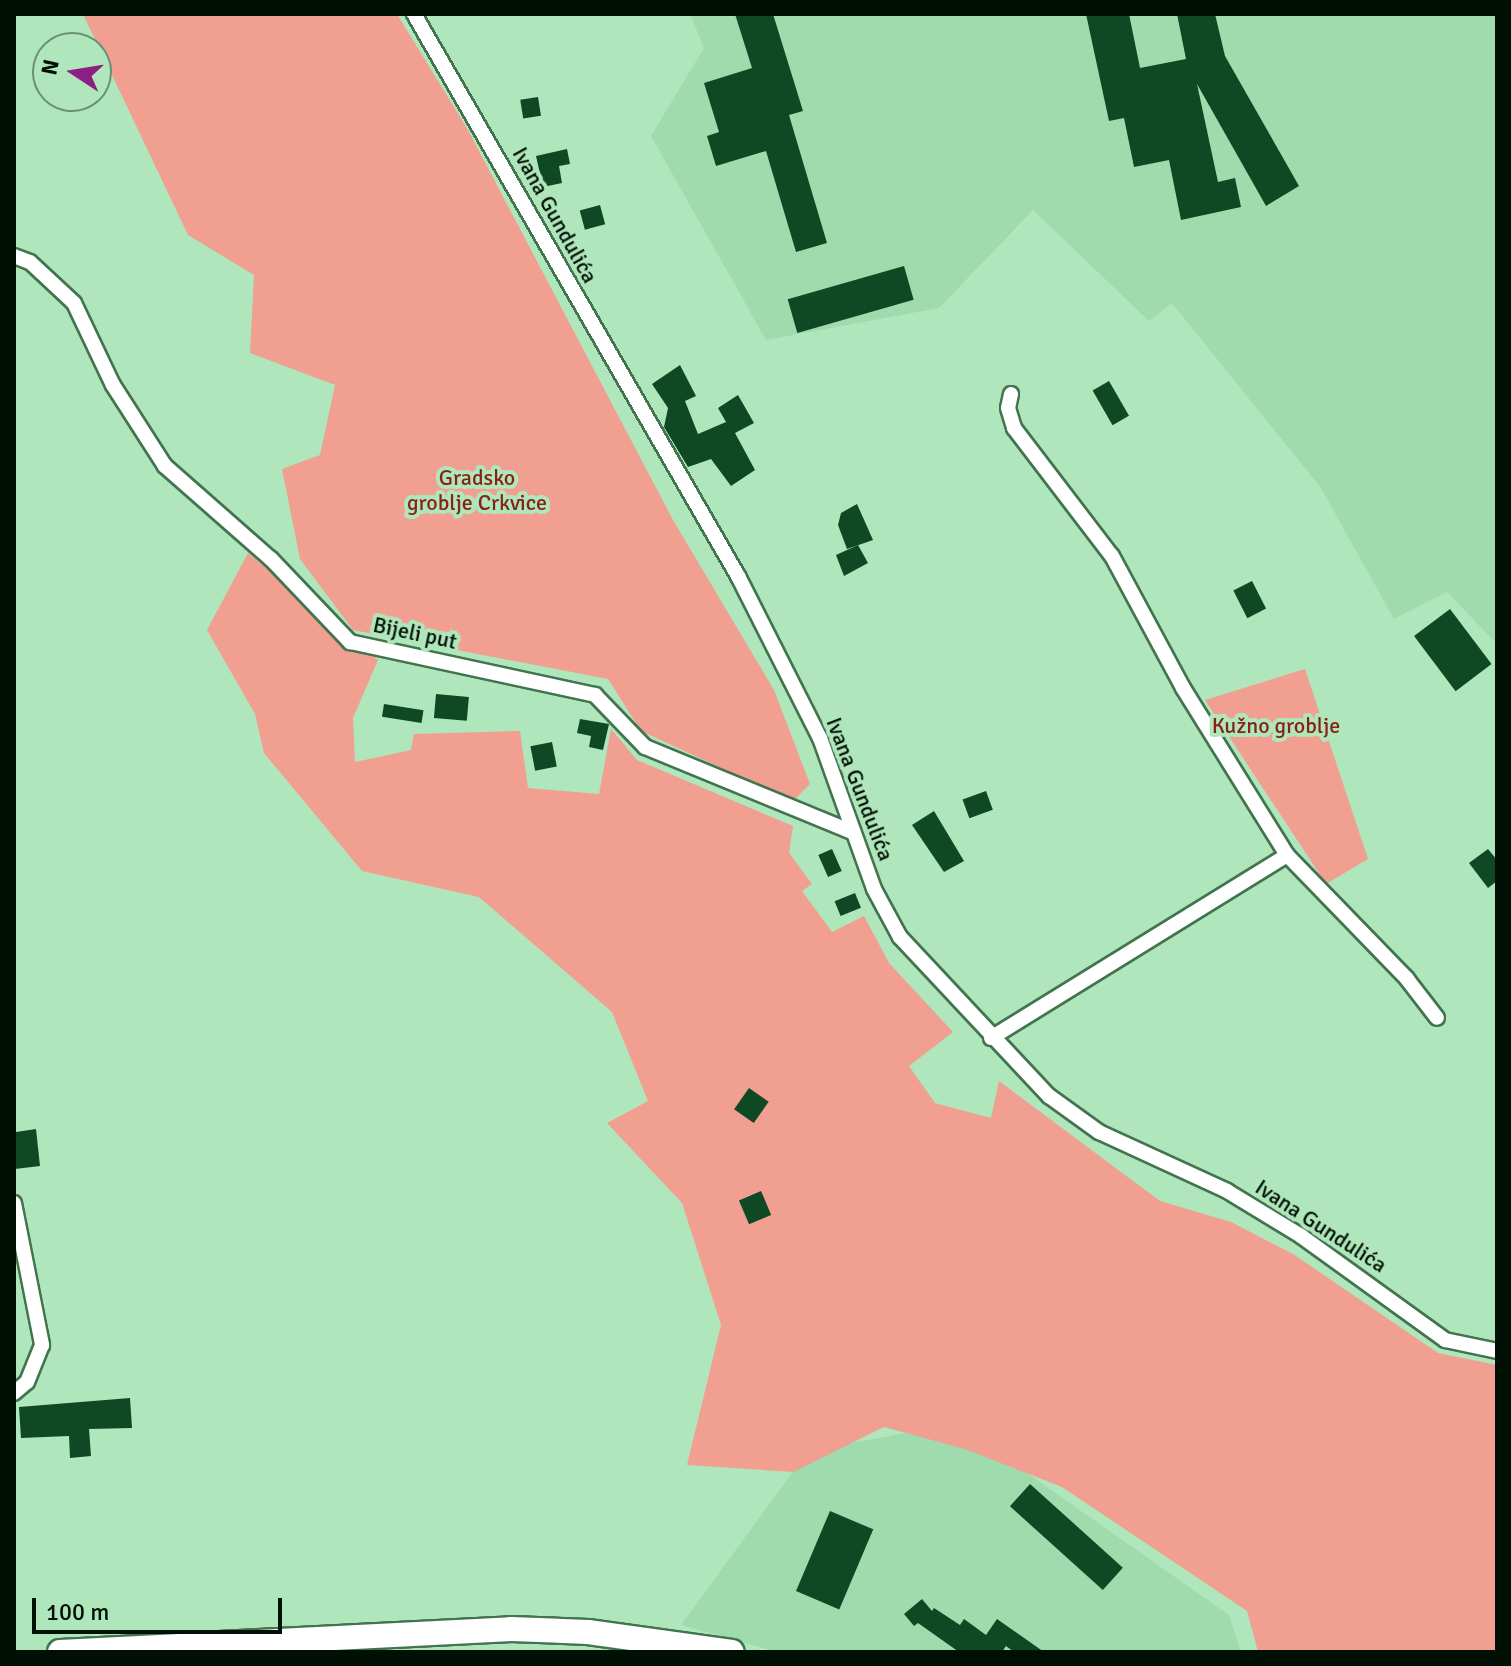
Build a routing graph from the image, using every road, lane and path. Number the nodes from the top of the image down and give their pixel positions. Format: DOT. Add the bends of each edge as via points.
graph roads {
  1 [pos="414,14"];
  2 [pos="14,256"];
  3 [pos="1011,394"];
  4 [pos="852,832"];
  5 [pos="1287,855"];
  6 [pos="1437,1018"];
  7 [pos="991,1038"];
  8 [pos="14,1203"];
  9 [pos="1497,1351"];
  10 [pos="14,1393"];
  11 [pos="60,1652"];
  12 [pos="732,1652"];
  1 -- 4 [label="street, Ivana Gundulića" via="738,576 820,738"];
  2 -- 4 [label="street, Bijeli put" via="30,262 74,303 113,385 165,466 271,559 350,642 595,695 645,747"];
  3 -- 5 [label="street" via="1008,408 1014,428 1112,556 1183,688"];
  4 -- 7 [label="street, Ivana Gundulića" via="900,937"];
  5 -- 6 [label="street" via="1407,979"];
  5 -- 7 [label="street"];
  7 -- 9 [label="street, Ivana Gundulića" via="1049,1096 1099,1132 1227,1191 1301,1236 1445,1340"];
  8 -- 10 [label="street" via="42,1345 27,1382"];
  11 -- 12 [label="highway" via="511,1629 588,1632"];
}
